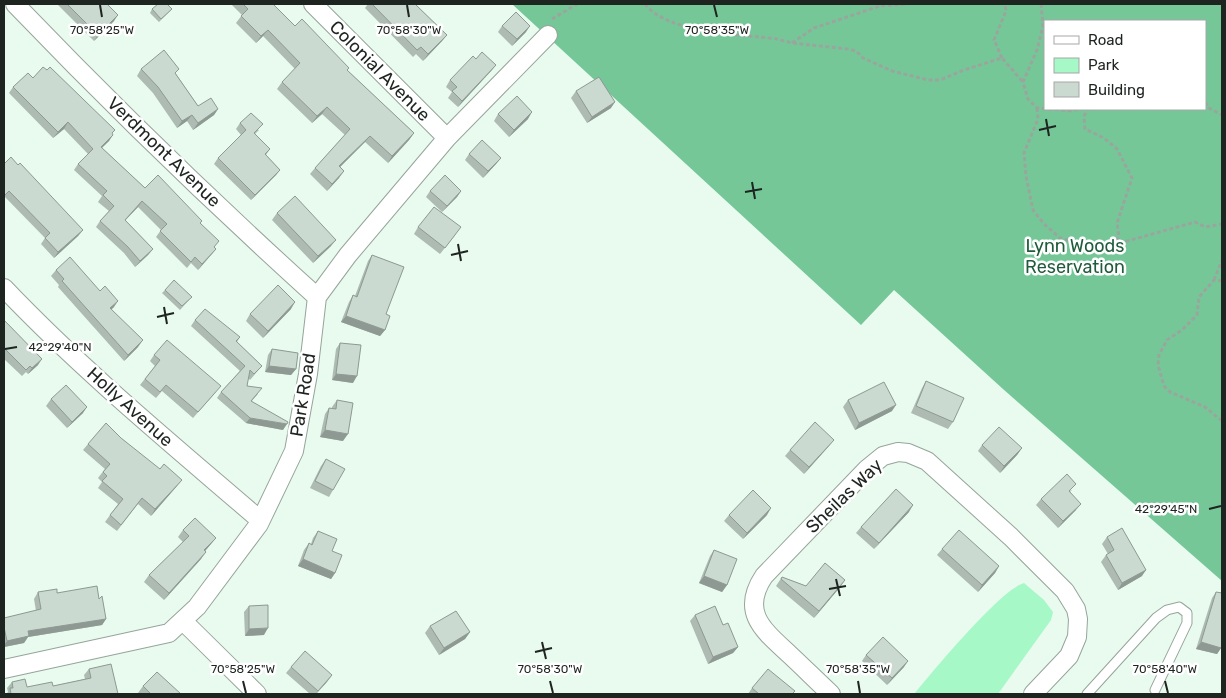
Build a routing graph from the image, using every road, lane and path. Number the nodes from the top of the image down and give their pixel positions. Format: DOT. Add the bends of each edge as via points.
graph roads {
  1 [pos="16,4"];
  2 [pos="313,4"];
  3 [pos="577,4"];
  4 [pos="645,4"];
  5 [pos="908,4"];
  6 [pos="1005,4"];
  7 [pos="1041,4"];
  8 [pos="548,35"];
  9 [pos="792,43"];
  10 [pos="1002,58"];
  11 [pos="1023,82"];
  12 [pos="1206,104"];
  13 [pos="1037,108"];
  14 [pos="1044,109"];
  15 [pos="1060,110"];
  16 [pos="1076,110"];
  17 [pos="1087,110"];
  18 [pos="1222,115"];
  19 [pos="447,138"];
  20 [pos="1222,224"];
  21 [pos="1113,246"];
  22 [pos="1222,260"];
  23 [pos="1214,280"];
  24 [pos="1222,281"];
  25 [pos="4,288"];
  26 [pos="317,297"];
  27 [pos="1222,421"];
  28 [pos="260,520"];
  29 [pos="183,621"];
  30 [pos="4,669"];
  31 [pos="1155,690"];
  32 [pos="257,694"];
  33 [pos="831,694"];
  34 [pos="1033,694"];
  35 [pos="1087,694"];
  1 -- 26 [label="street, Verdmont Avenue" via="241,227"];
  2 -- 19 [label="street, Colonial Avenue"];
  3 -- 8 [label="path" via="553,17 543,30"];
  4 -- 9 [label="path" via="651,12 674,24"];
  5 -- 9 [label="path" via="880,6 814,28"];
  6 -- 10 [label="path" via="1006,11 994,40"];
  7 -- 11 [label="path" via="1043,26"];
  8 -- 19 [label="street, Park Road"];
  9 -- 10 [label="path" via="856,51 862,58 892,71 928,80 940,80"];
  10 -- 11 [label="path"];
  11 -- 13 [label="path" via="1028,99"];
  12 -- 18 [label="path"];
  13 -- 14 [label="path"];
  13 -- 21 [label="path" via="1038,119 1024,153 1033,210 1060,238 1092,251"];
  15 -- 16 [label="path"];
  17 -- 21 [label="path" via="1085,129 1117,149 1132,178 1117,222 1119,237"];
  19 -- 26 [label="street, Park Road" via="348,255"];
  20 -- 21 [label="path" via="1205,227 1194,222"];
  22 -- 23 [label="path"];
  23 -- 24 [label="path"];
  23 -- 27 [label="path" via="1199,297 1197,315 1167,340 1159,354 1158,365 1164,386 1170,392 1205,407"];
  25 -- 28 [label="street, Holly Avenue" via="36,322 132,410"];
  26 -- 28 [label="street, Park Road" via="294,451"];
  28 -- 29 [label="street, Park Road" via="198,607"];
  29 -- 30 [label="street, Park Road" via="169,633"];
  29 -- 32 [label="street"];
  31 -- 35 [label="lane" via="1187,623 1187,613 1179,607 1156,618"];
  33 -- 34 [label="street, Sheilas Way" via="764,631 755,612 755,594 764,576 867,469 883,456 898,452 927,461 1011,537 1072,600 1078,619 1074,647"];
}
